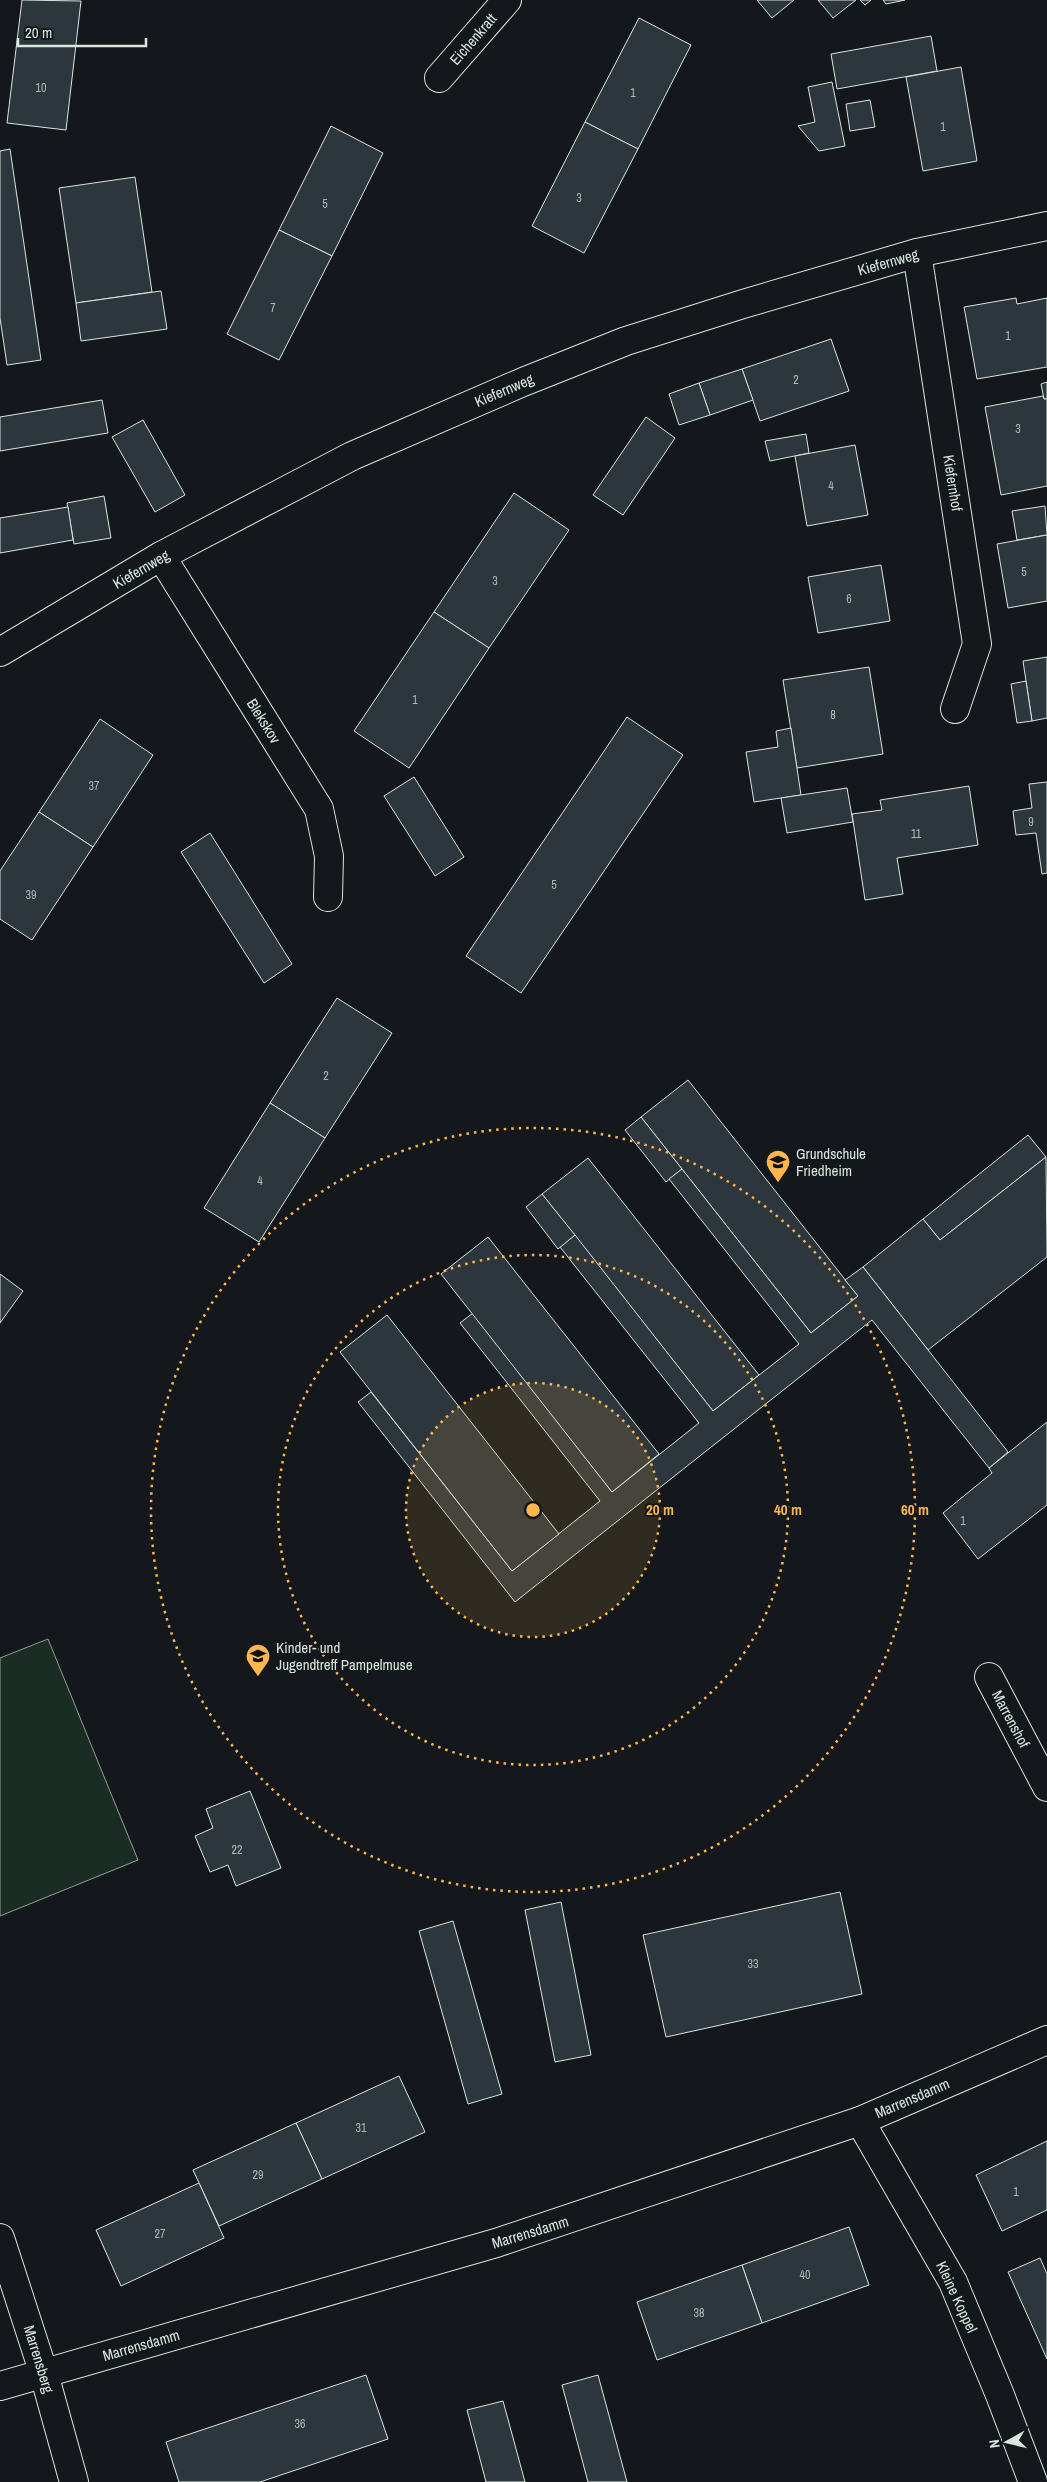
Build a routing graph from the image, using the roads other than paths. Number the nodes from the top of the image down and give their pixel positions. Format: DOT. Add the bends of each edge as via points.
graph roads {
  1 [pos="507,0"];
  2 [pos="440,78"];
  3 [pos="1047,226"];
  4 [pos="917,253"];
  5 [pos="161,556"];
  6 [pos="0,652"];
  7 [pos="955,709"];
  8 [pos="328,897"];
  9 [pos="989,1677"];
  10 [pos="1047,1787"];
  11 [pos="1047,2040"];
  12 [pos="860,2121"];
  13 [pos="0,2238"];
  14 [pos="44,2374"];
  15 [pos="0,2386"];
  16 [pos="74,2482"];
  17 [pos="1033,2482"];
  1 -- 2 [label="street, Eichenkratt"];
  3 -- 4 [label="street, Kiefernweg"];
  4 -- 5 [label="street, Kiefernweg" via="626,341 523,382 352,456"];
  4 -- 7 [label="street, Kiefernhof" via="977,644"];
  5 -- 6 [label="street, Kiefernweg"];
  5 -- 8 [label="street, Blekskov" via="319,809 329,856"];
  9 -- 10 [label="street, Marrenshof"];
  11 -- 12 [label="street, Marrensdamm"];
  12 -- 14 [label="street, Marrensdamm" via="496,2243"];
  12 -- 17 [label="street, Kleine Koppel" via="952,2282"];
  13 -- 14 [label="street, Marrensberg"];
  14 -- 15 [label="street, Marrensdamm"];
  14 -- 16 [label="street, Marrensberg"];
}
